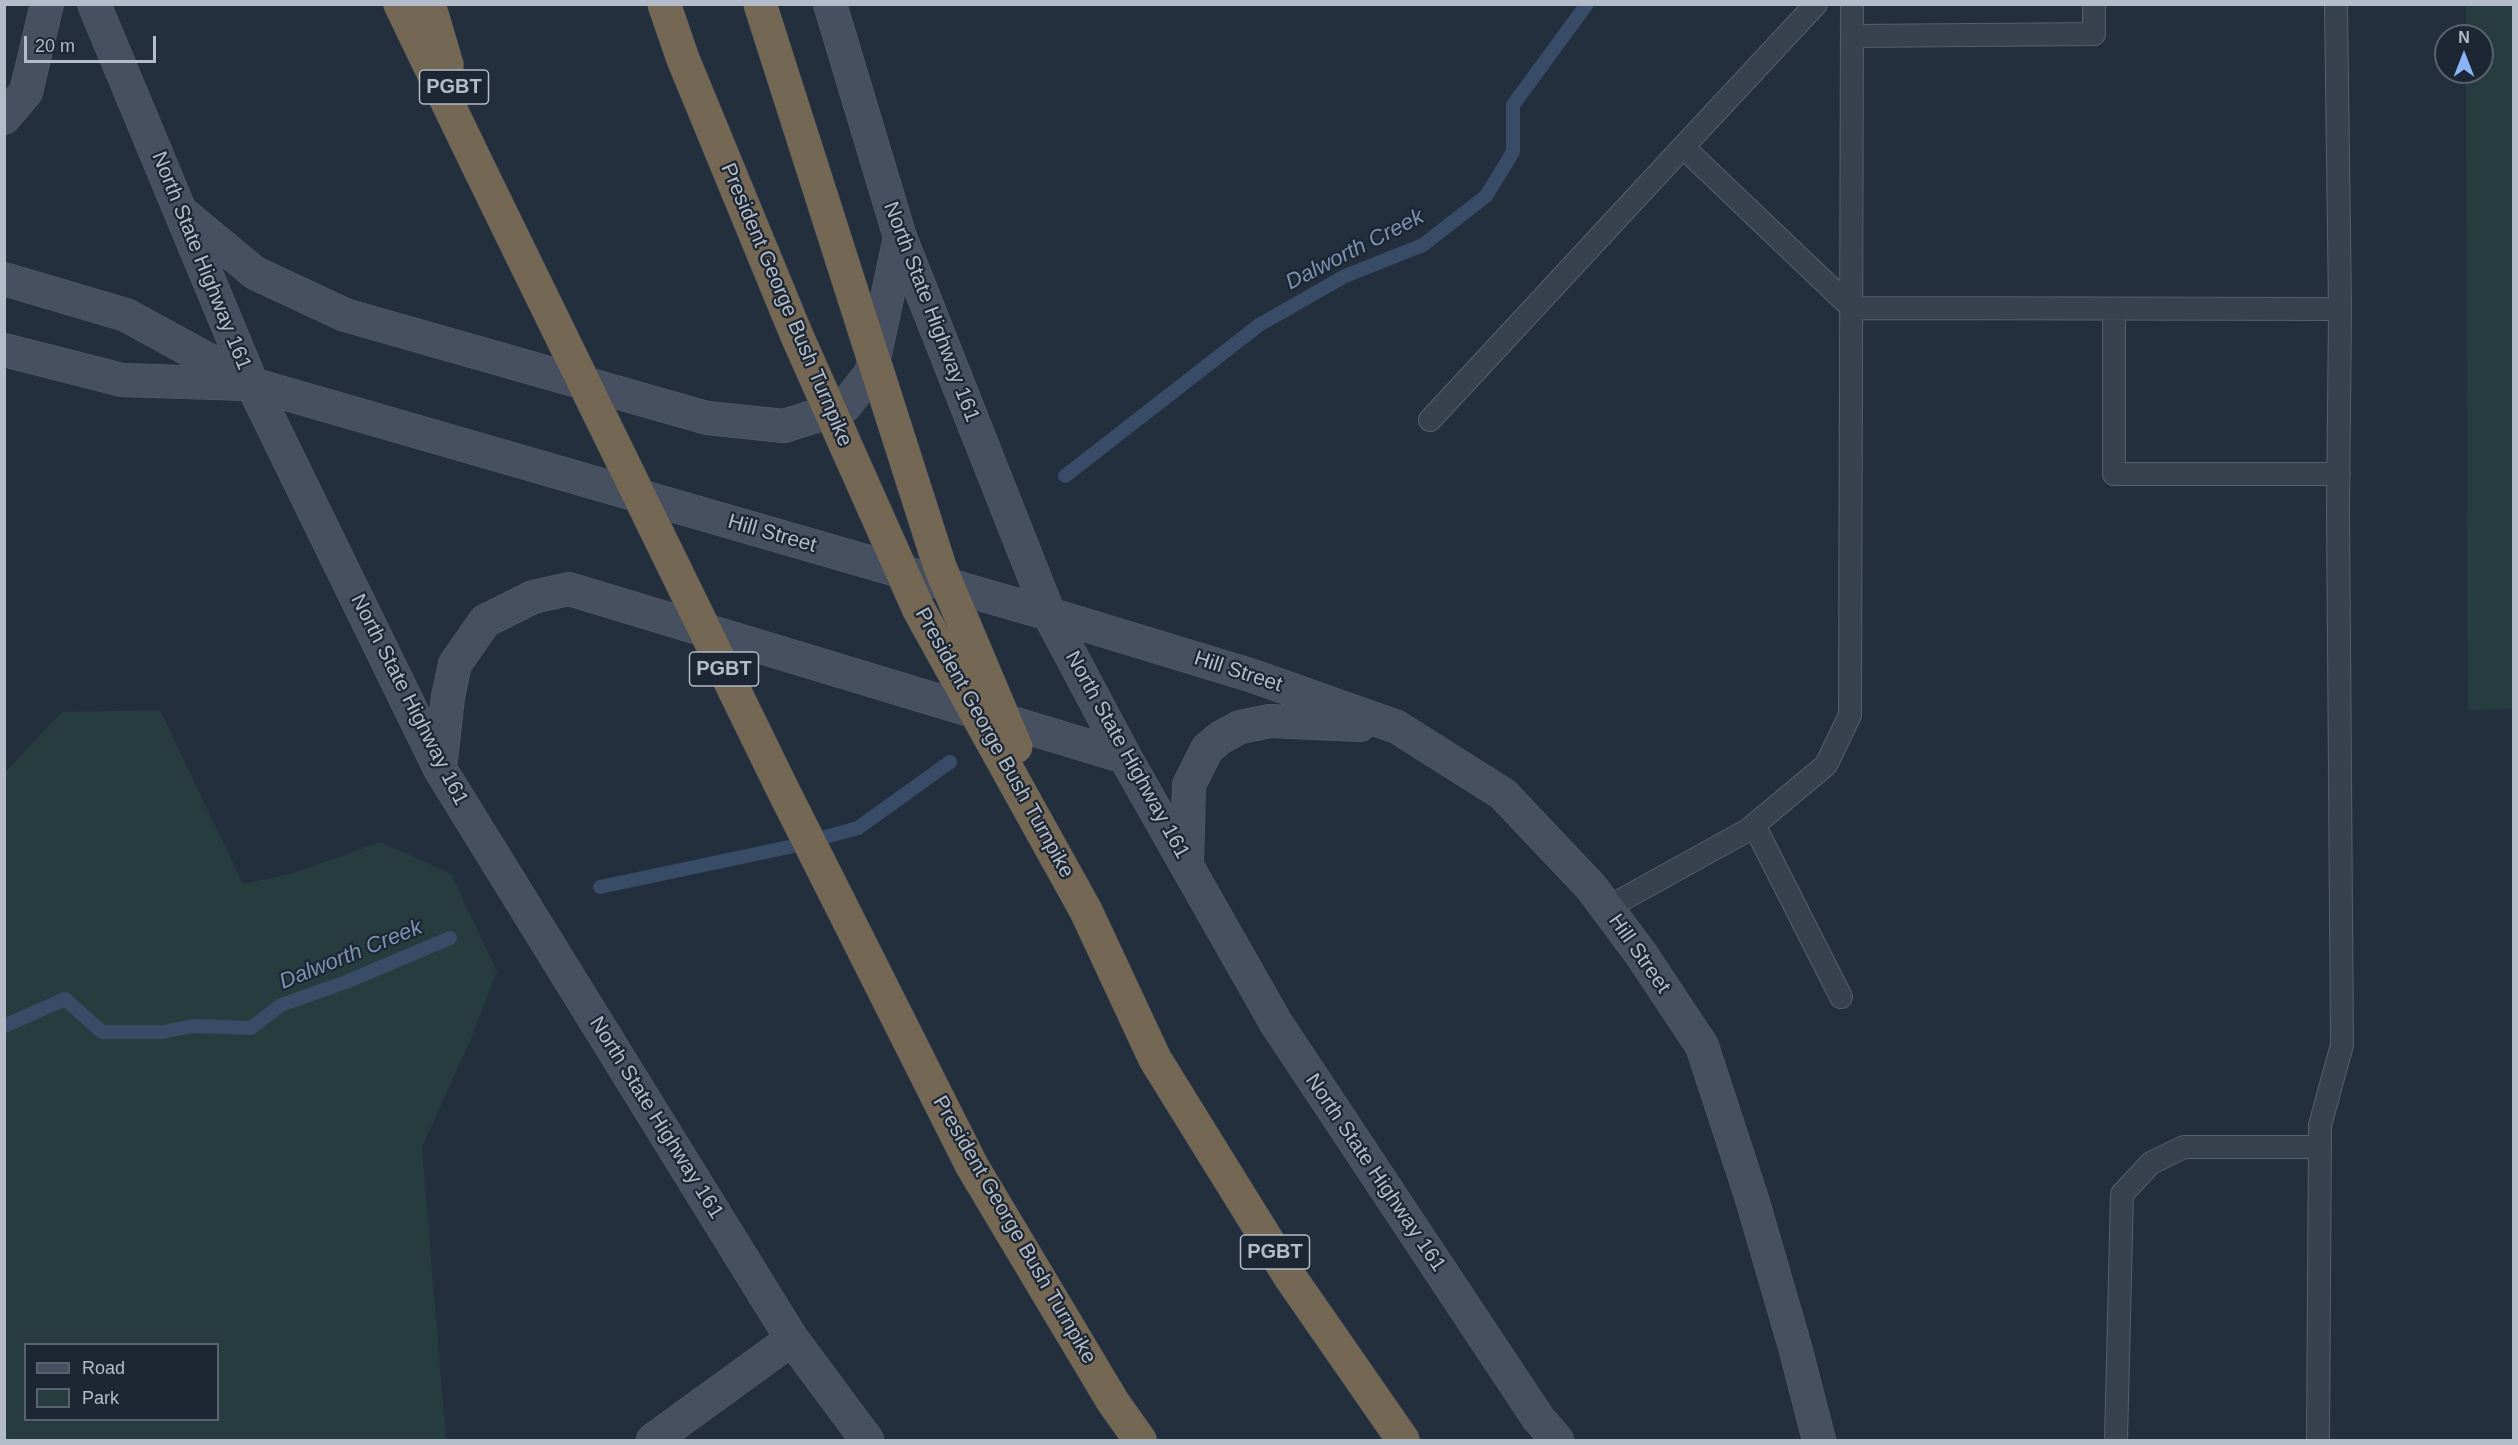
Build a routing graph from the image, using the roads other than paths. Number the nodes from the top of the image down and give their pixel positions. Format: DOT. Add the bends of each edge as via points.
graph roads {
  1 [pos="47,4"];
  2 [pos="93,4"];
  3 [pos="400,4"];
  4 [pos="429,4"];
  5 [pos="664,4"];
  6 [pos="760,4"];
  7 [pos="830,4"];
  8 [pos="1816,4"];
  9 [pos="1852,4"];
  10 [pos="2094,4"];
  11 [pos="2336,4"];
  12 [pos="1852,36"];
  13 [pos="4,118"];
  14 [pos="1683,147"];
  15 [pos="480,170"];
  16 [pos="181,212"];
  17 [pos="900,237"];
  18 [pos="4,279"];
  19 [pos="1852,308"];
  20 [pos="2114,309"];
  21 [pos="2340,309"];
  22 [pos="4,350"];
  23 [pos="252,384"];
  24 [pos="1430,420"];
  25 [pos="2339,474"];
  26 [pos="1049,614"];
  27 [pos="1397,726"];
  28 [pos="1125,757"];
  29 [pos="440,769"];
  30 [pos="1754,825"];
  31 [pos="1188,864"];
  32 [pos="1607,908"];
  33 [pos="1086,911"];
  34 [pos="1841,997"];
  35 [pos="2319,1147"];
  36 [pos="792,1340"];
  37 [pos="653,1440"];
  38 [pos="867,1440"];
  39 [pos="1140,1440"];
  40 [pos="1403,1440"];
  41 [pos="1557,1440"];
  42 [pos="1818,1440"];
  43 [pos="2116,1440"];
  44 [pos="2318,1440"];
  1 -- 13 [label="main road" via="26,92"];
  2 -- 16 [label="main road, North State Highway 161"];
  3 -- 15 [label="highway"];
  4 -- 15 [label="highway, President George Bush Turnpike / PGBT"];
  5 -- 33 [label="highway, President George Bush Turnpike / PGBT, bridge" via="682,59 796,336 919,610"];
  6 -- 33 [label="highway, bridge" via="940,567"];
  7 -- 17 [label="main road, North State Highway 161"];
  8 -- 14 [label="lane"];
  9 -- 12 [label="lane"];
  10 -- 12 [label="lane" via="2094,34"];
  11 -- 21 [label="lane"];
  12 -- 19 [label="lane"];
  14 -- 19 [label="lane"];
  14 -- 24 [label="lane"];
  15 -- 39 [label="highway, President George Bush Turnpike / PGBT, bridge" via="972,1166 1113,1402"];
  16 -- 17 [label="main road" via="255,273 345,315 707,418 784,426 844,407 871,373"];
  16 -- 23 [label="main road, North State Highway 161"];
  17 -- 26 [label="main road, North State Highway 161"];
  18 -- 23 [label="main road" via="126,315"];
  19 -- 20 [label="lane"];
  19 -- 30 [label="lane" via="1850,715 1826,765"];
  20 -- 21 [label="lane"];
  20 -- 25 [label="lane" via="2114,474"];
  21 -- 25 [label="lane"];
  22 -- 23 [label="main road" via="122,380"];
  23 -- 26 [label="main road, Hill Street"];
  23 -- 29 [label="main road, North State Highway 161"];
  25 -- 35 [label="lane" via="2342,1045 2320,1125"];
  26 -- 27 [label="main road, Hill Street" via="1252,676"];
  26 -- 28 [label="main road, North State Highway 161"];
  27 -- 31 [label="main road" via="1270,721 1240,726 1220,738 1207,748 1189,785"];
  27 -- 32 [label="main road, Hill Street" via="1503,794 1592,887"];
  28 -- 29 [label="main road" via="569,589 533,597 485,621 455,664"];
  28 -- 31 [label="main road, North State Highway 161"];
  29 -- 36 [label="main road, North State Highway 161"];
  30 -- 32 [label="lane"];
  30 -- 34 [label="lane"];
  31 -- 41 [label="main road, North State Highway 161" via="1276,1023 1538,1418"];
  32 -- 42 [label="main road, Hill Street" via="1702,1046 1795,1347"];
  33 -- 40 [label="highway, President George Bush Turnpike / PGBT" via="1155,1059 1290,1277"];
  35 -- 43 [label="lane" via="2184,1147 2151,1163 2122,1194"];
  35 -- 44 [label="lane"];
  36 -- 37 [label="main road"];
  36 -- 38 [label="main road, North State Highway 161"];
}
